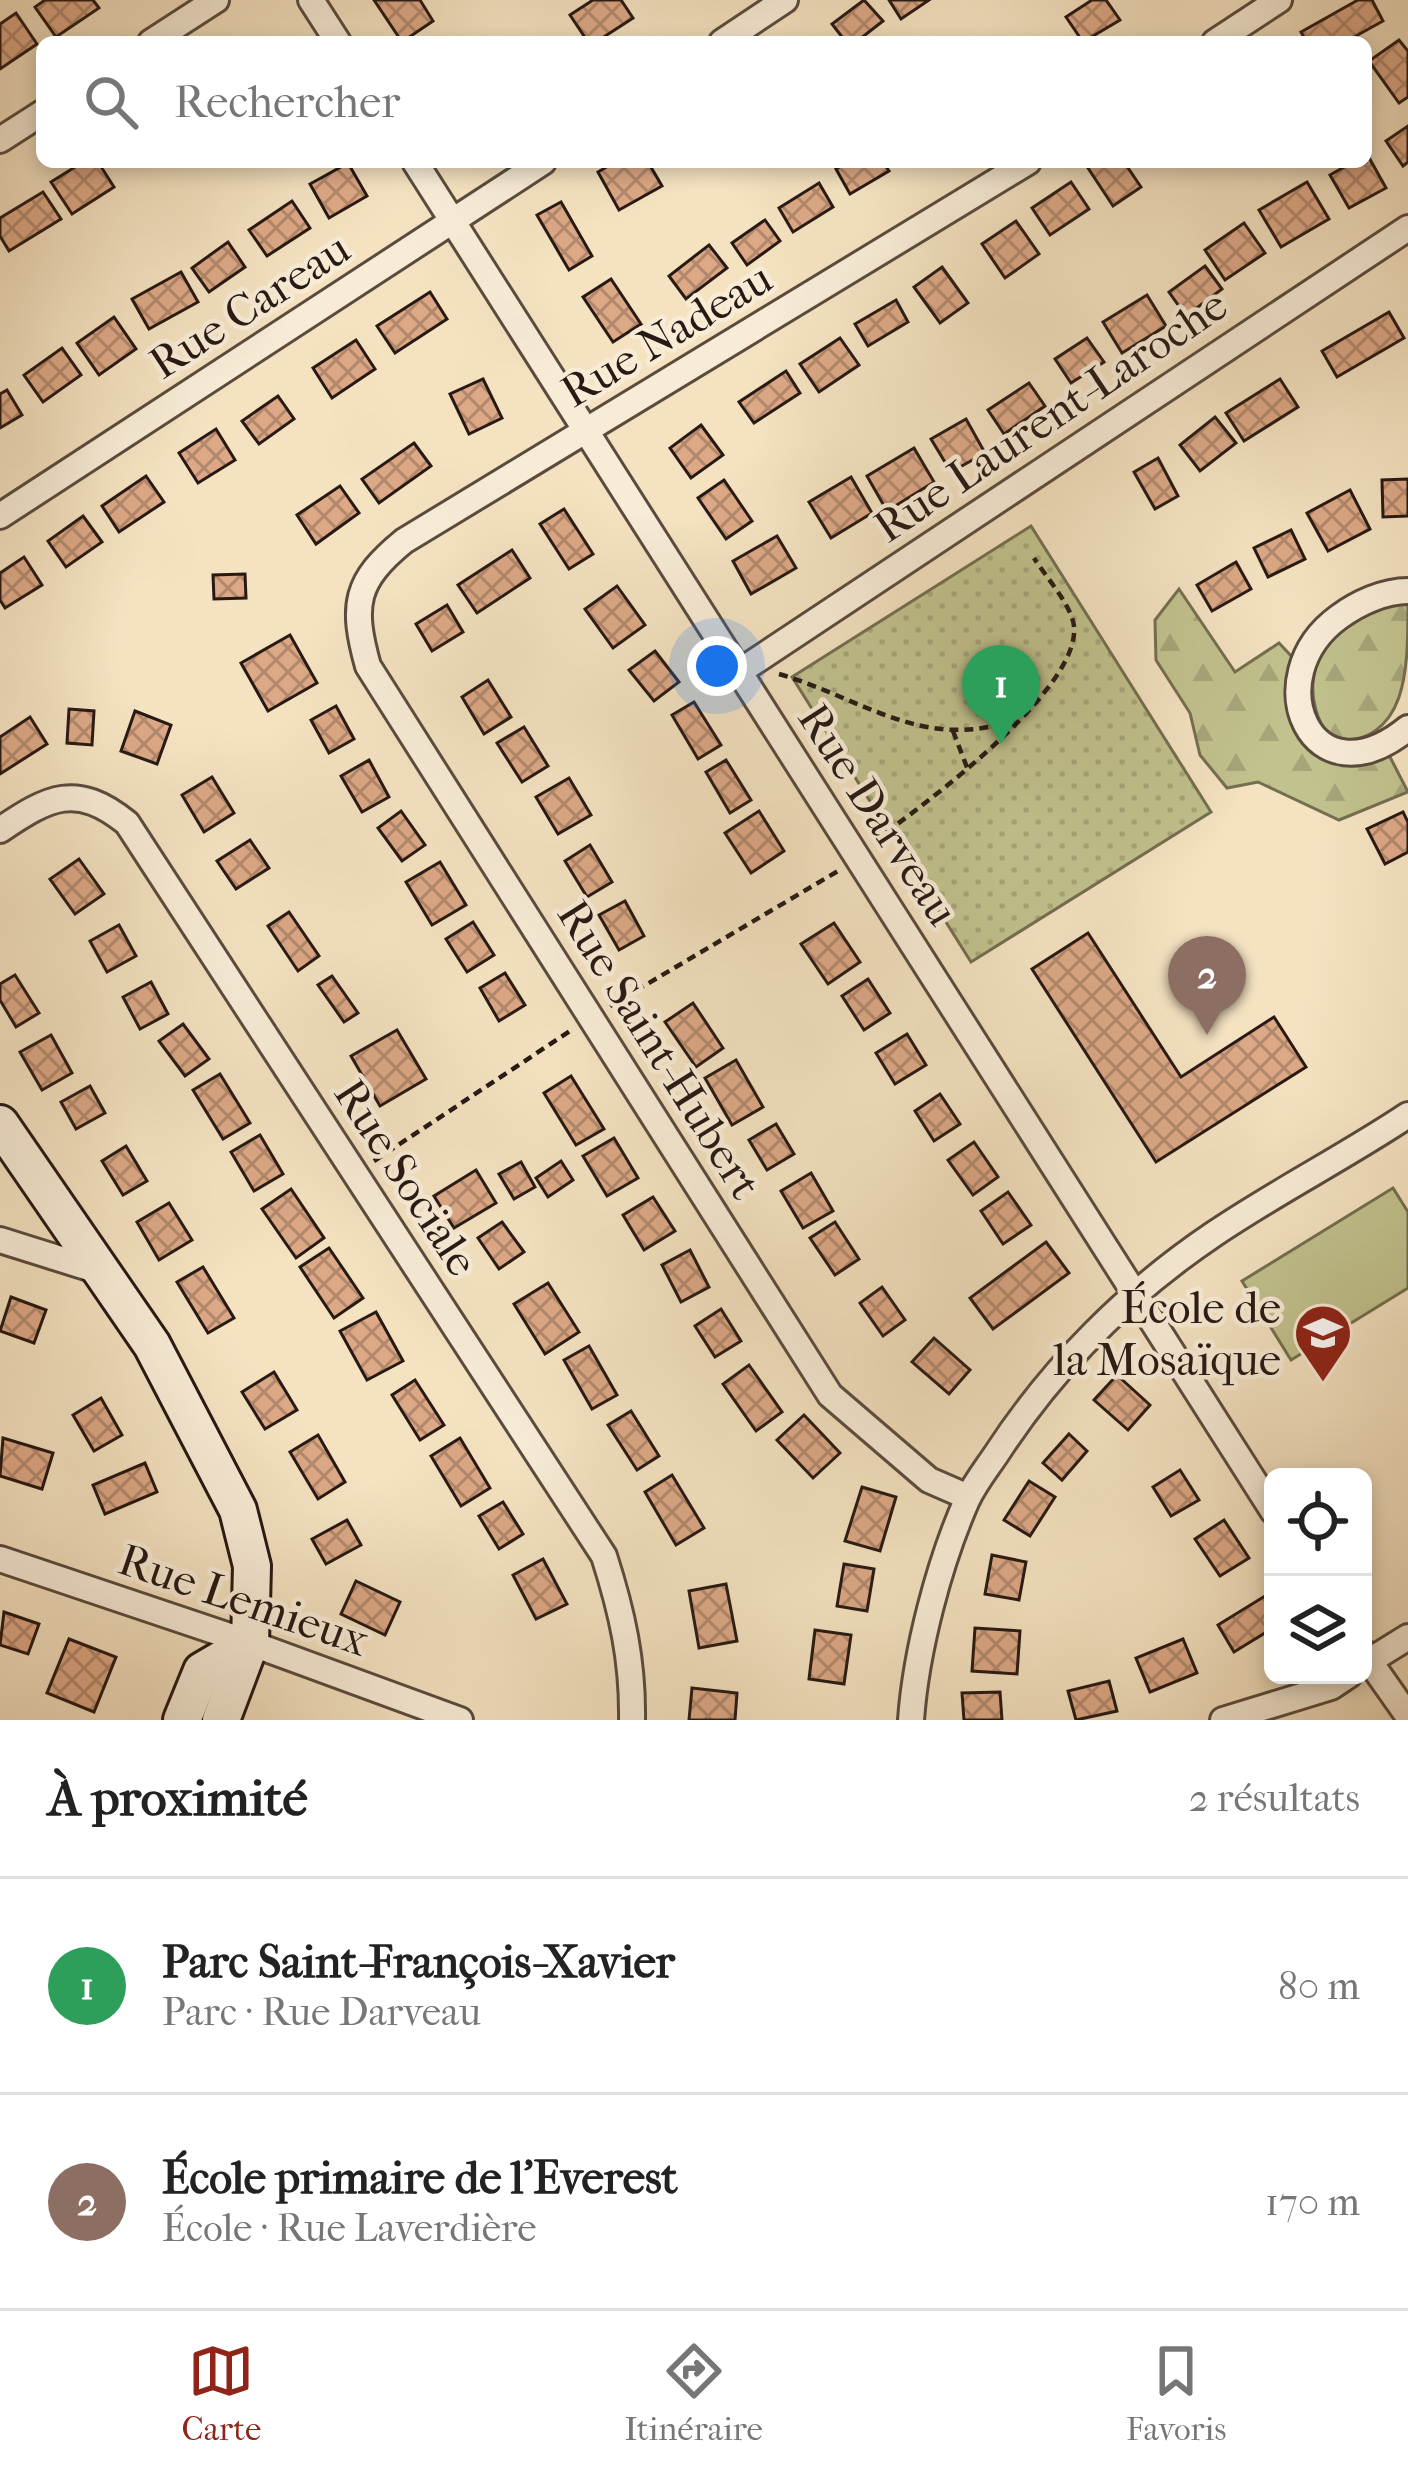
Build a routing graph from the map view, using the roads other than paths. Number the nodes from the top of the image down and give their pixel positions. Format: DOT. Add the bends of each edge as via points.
graph roads {
  1 [pos="216,0"];
  2 [pos="310,0"];
  3 [pos="784,0"];
  4 [pos="1279,0"];
  5 [pos="160,36"];
  6 [pos="334,36"];
  7 [pos="731,36"];
  8 [pos="1224,36"];
  9 [pos="36,116"];
  10 [pos="0,140"];
  11 [pos="420,168"];
  12 [pos="534,168"];
  13 [pos="1018,168"];
  14 [pos="454,222"];
  15 [pos="1408,228"];
  16 [pos="585,433"];
  17 [pos="0,516"];
  18 [pos="360,591"];
  19 [pos="1408,591"];
  20 [pos="744,669"];
  21 [pos="1408,728"];
  22 [pos="0,830"];
  23 [pos="1408,1115"];
  24 [pos="0,1124"];
  25 [pos="0,1240"];
  26 [pos="104,1273"];
  27 [pos="1136,1295"];
  28 [pos="968,1497"];
  29 [pos="1264,1497"];
  30 [pos="0,1559"];
  31 [pos="1408,1637"];
  32 [pos="250,1643"];
  33 [pos="1372,1657"];
  34 [pos="1372,1675"];
  35 [pos="1336,1684"];
  36 [pos="1408,1715"];
  37 [pos="182,1720"];
  38 [pos="221,1720"];
  39 [pos="460,1720"];
  40 [pos="632,1720"];
  41 [pos="911,1720"];
  42 [pos="1223,1720"];
  1 -- 5 [label="street"];
  2 -- 6 [label="street"];
  3 -- 7 [label="street"];
  4 -- 8 [label="street"];
  9 -- 10 [label="street"];
  11 -- 14 [label="street, Rue Darveau"];
  12 -- 14 [label="street, Rue Careau"];
  13 -- 16 [label="street, Rue Nadeau"];
  14 -- 16 [label="street, Rue Darveau"];
  14 -- 17 [label="street, Rue Careau"];
  15 -- 20 [label="street, Rue Laurent-Laroche"];
  16 -- 18 [label="street, Rue Nadeau" via="404,541"];
  16 -- 20 [label="street, Rue Darveau"];
  18 -- 28 [label="street, Rue Saint-Hubert" via="357,628 368,666 830,1395 929,1480"];
  19 -- 21 [label="street" via="1355,605 1321,630 1303,658 1297,695 1323,746 1350,756"];
  20 -- 27 [label="street, Rue Darveau"];
  22 -- 40 [label="street, Rue Sociale" via="59,797 104,805 127,823 604,1556 625,1618"];
  23 -- 27 [label="street" via="1214,1234"];
  24 -- 26 [label="street"];
  25 -- 26 [label="street"];
  26 -- 32 [label="street" via="152,1345 238,1510 252,1566"];
  27 -- 28 [label="street" via="1072,1354"];
  27 -- 29 [label="street, Rue Darveau"];
  28 -- 41 [label="street" via="926,1629"];
  30 -- 32 [label="street, Rue Lemieux"];
  31 -- 33 [label="street"];
  32 -- 37 [label="street" via="202,1671"];
  32 -- 38 [label="street"];
  32 -- 39 [label="street, Rue Lemieux"];
  34 -- 36 [label="street"];
  35 -- 42 [label="street"];
}
